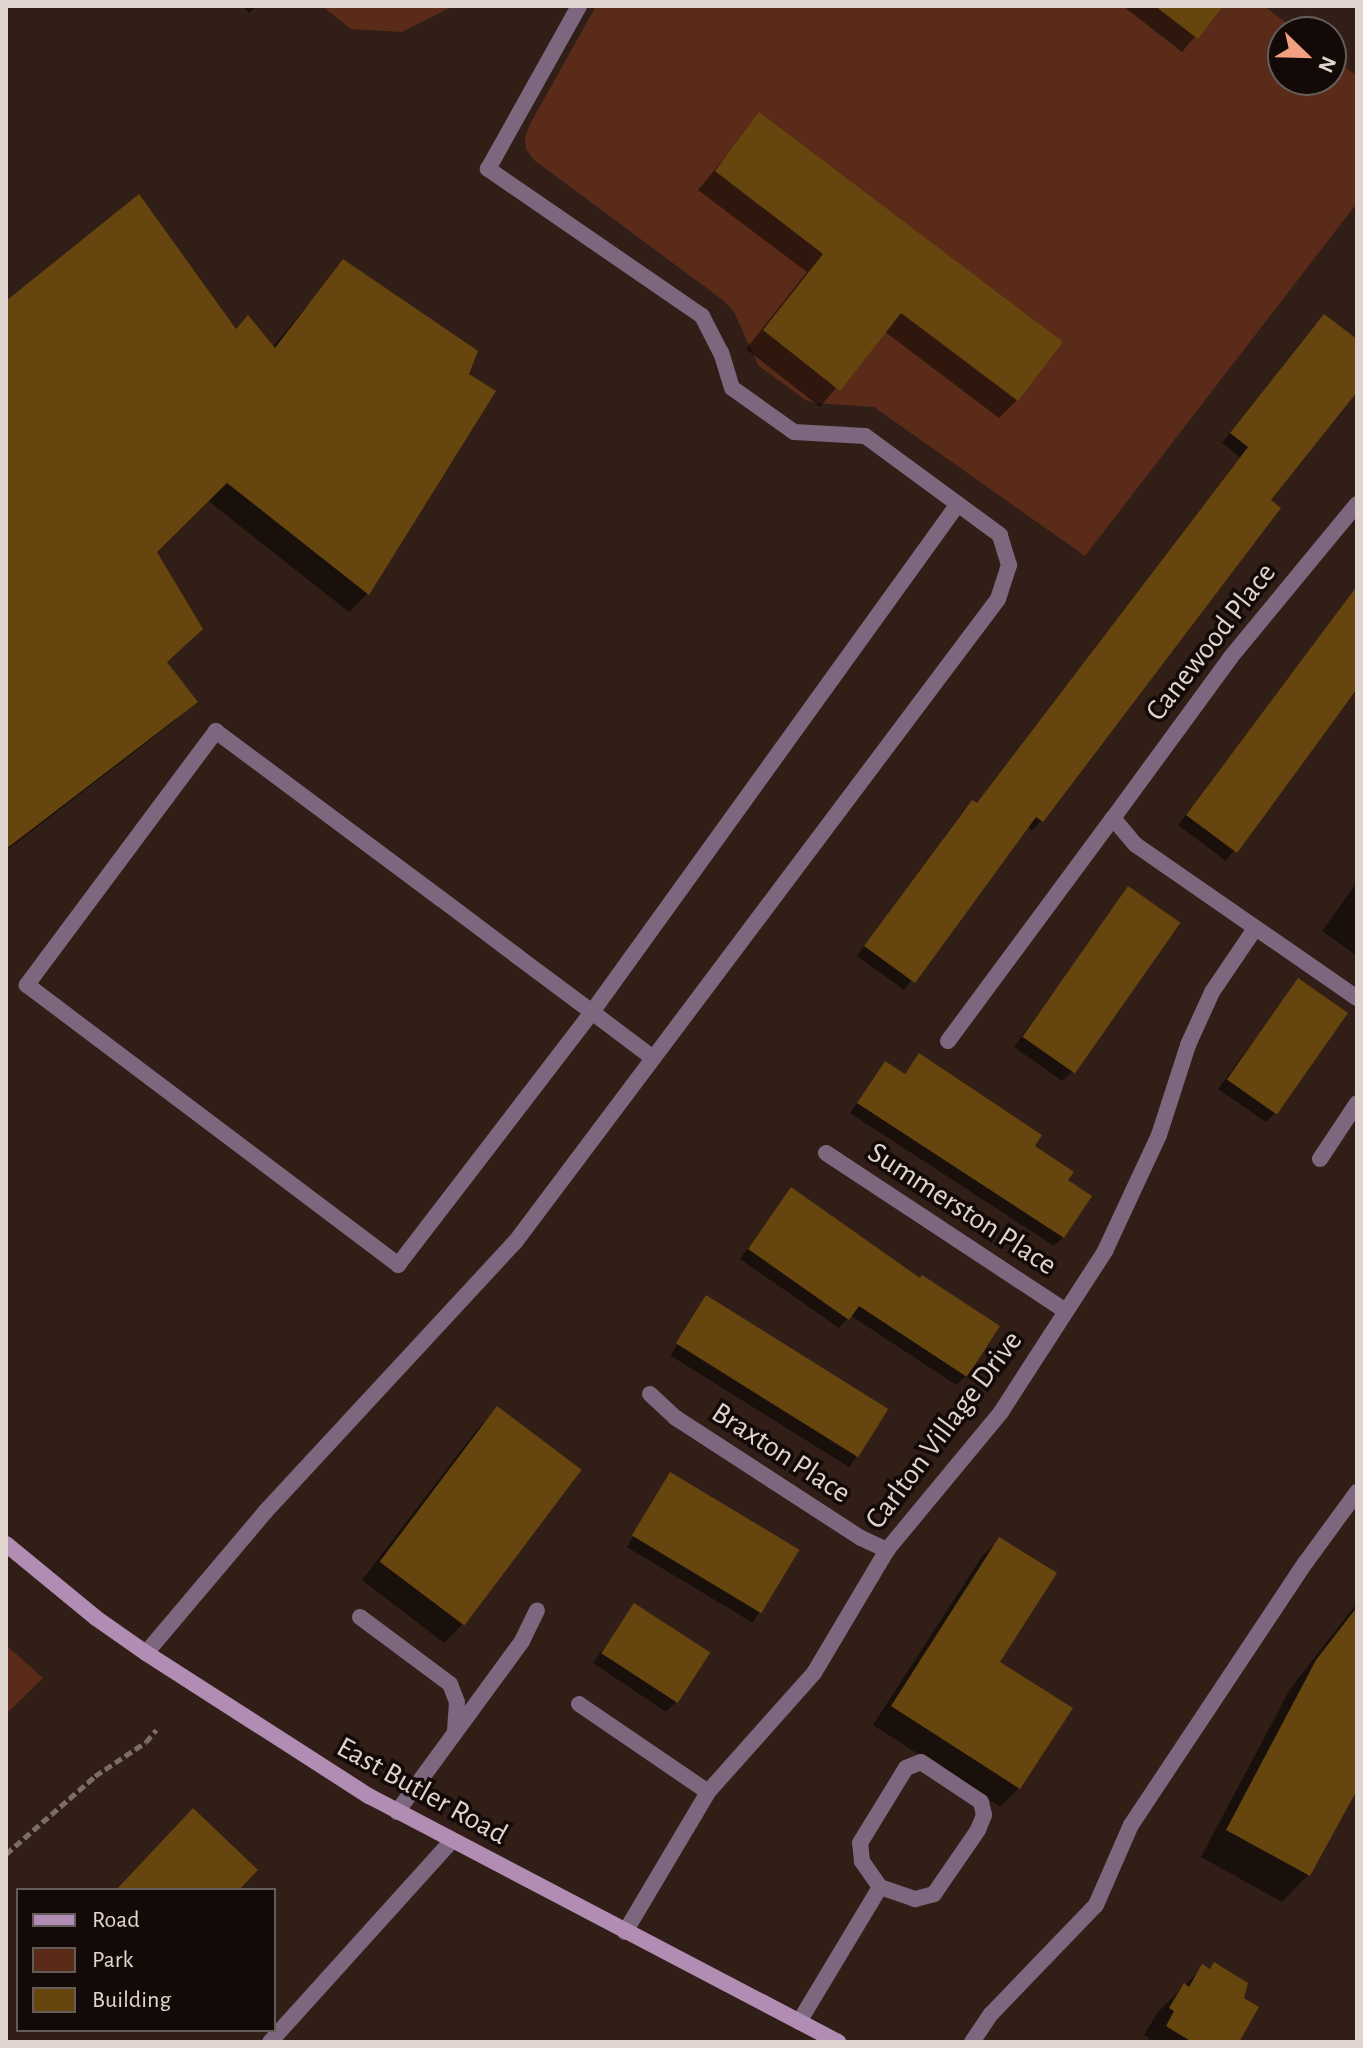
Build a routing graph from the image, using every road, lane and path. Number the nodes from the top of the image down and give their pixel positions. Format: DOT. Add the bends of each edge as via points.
graph roads {
  1 [pos="579,6"];
  2 [pos="958,504"];
  3 [pos="1357,504"];
  4 [pos="1113,818"];
  5 [pos="1254,930"];
  6 [pos="1357,998"];
  7 [pos="592,1012"];
  8 [pos="948,1041"];
  9 [pos="653,1058"];
  10 [pos="1357,1103"];
  11 [pos="826,1153"];
  12 [pos="1320,1159"];
  13 [pos="1066,1311"];
  14 [pos="650,1394"];
  15 [pos="1357,1492"];
  16 [pos="6,1544"];
  17 [pos="887,1550"];
  18 [pos="537,1610"];
  19 [pos="360,1617"];
  20 [pos="146,1653"];
  21 [pos="579,1704"];
  22 [pos="156,1730"];
  23 [pos="455,1731"];
  24 [pos="708,1792"];
  25 [pos="397,1812"];
  26 [pos="451,1842"];
  27 [pos="6,1854"];
  28 [pos="880,1887"];
  29 [pos="625,1932"];
  30 [pos="799,2022"];
  31 [pos="832,2041"];
  32 [pos="270,2042"];
  33 [pos="972,2042"];
  1 -- 2 [label="street" via="488,169 702,316 732,388 794,432 865,436"];
  2 -- 7 [label="street"];
  2 -- 9 [label="street" via="1000,535 1009,565 998,599"];
  3 -- 4 [label="street, Canewood Place" via="1231,657"];
  4 -- 5 [label="street" via="1136,845"];
  4 -- 8 [label="street, Canewood Place"];
  5 -- 6 [label="street"];
  5 -- 13 [label="street, Carlton Village Drive" via="1212,992 1121,1222"];
  7 -- 7 [label="street" via="216,731 27,985 398,1265"];
  7 -- 9 [label="street"];
  9 -- 20 [label="street" via="516,1241 265,1512"];
  10 -- 12 [label="street"];
  11 -- 13 [label="street, Summerston Place"];
  13 -- 17 [label="street, Carlton Village Drive" via="1001,1412"];
  14 -- 17 [label="street, Braxton Place" via="676,1418"];
  15 -- 33 [label="street" via="1131,1825 1096,1905 991,2014"];
  16 -- 20 [label="main road, East Butler Road"];
  17 -- 24 [label="street, Carlton Village Drive" via="814,1673"];
  18 -- 23 [label="street" via="522,1641"];
  19 -- 23 [label="street" via="450,1684 457,1702"];
  20 -- 25 [label="main road, East Butler Road"];
  21 -- 24 [label="street"];
  22 -- 27 [label="path"];
  23 -- 25 [label="street"];
  24 -- 29 [label="street, Carlton Village Drive"];
  25 -- 26 [label="main road, East Butler Road"];
  26 -- 29 [label="main road, East Butler Road"];
  26 -- 32 [label="street"];
  28 -- 28 [label="street" via="862,1861 860,1843 906,1768 921,1762 981,1802 984,1815 978,1830 934,1894 915,1899"];
  28 -- 30 [label="street"];
  29 -- 30 [label="main road, East Butler Road"];
  30 -- 31 [label="main road, East Butler Road"];
}
